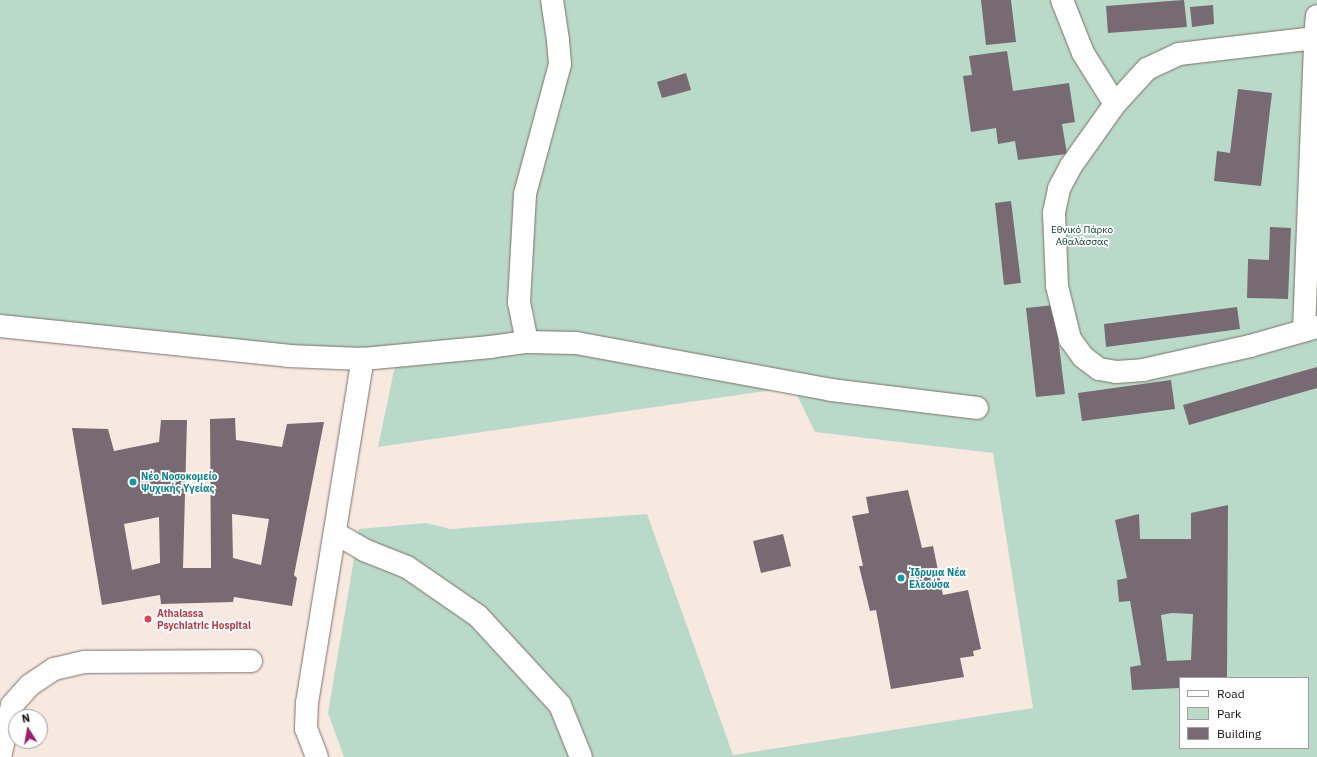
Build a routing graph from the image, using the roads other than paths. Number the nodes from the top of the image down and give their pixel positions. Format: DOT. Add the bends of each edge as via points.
graph roads {
  1 [pos="552,0"];
  2 [pos="1062,0"];
  3 [pos="1317,16"];
  4 [pos="1314,38"];
  5 [pos="1115,104"];
  6 [pos="0,326"];
  7 [pos="1311,329"];
  8 [pos="526,342"];
  9 [pos="364,359"];
  10 [pos="977,408"];
  11 [pos="335,533"];
  12 [pos="251,661"];
  13 [pos="0,757"];
  14 [pos="317,757"];
  15 [pos="581,757"];
  1 -- 8 [label="street" via="560,64 525,194 519,302"];
  2 -- 5 [label="street" via="1083,53"];
  3 -- 4 [label="street"];
  4 -- 5 [label="street" via="1179,54 1147,69"];
  4 -- 7 [label="street"];
  5 -- 7 [label="street" via="1071,166 1059,189 1054,213 1057,286 1070,339 1083,357 1099,370 1143,370 1250,346"];
  6 -- 9 [label="street" via="288,356"];
  8 -- 9 [label="street"];
  8 -- 10 [label="street" via="576,343 831,390"];
  9 -- 11 [label="street"];
  11 -- 14 [label="street" via="307,703 306,729"];
  11 -- 15 [label="street" via="364,550 407,567 478,616 560,705"];
  12 -- 13 [label="street" via="84,662 54,669 30,685 12,705"];
}
